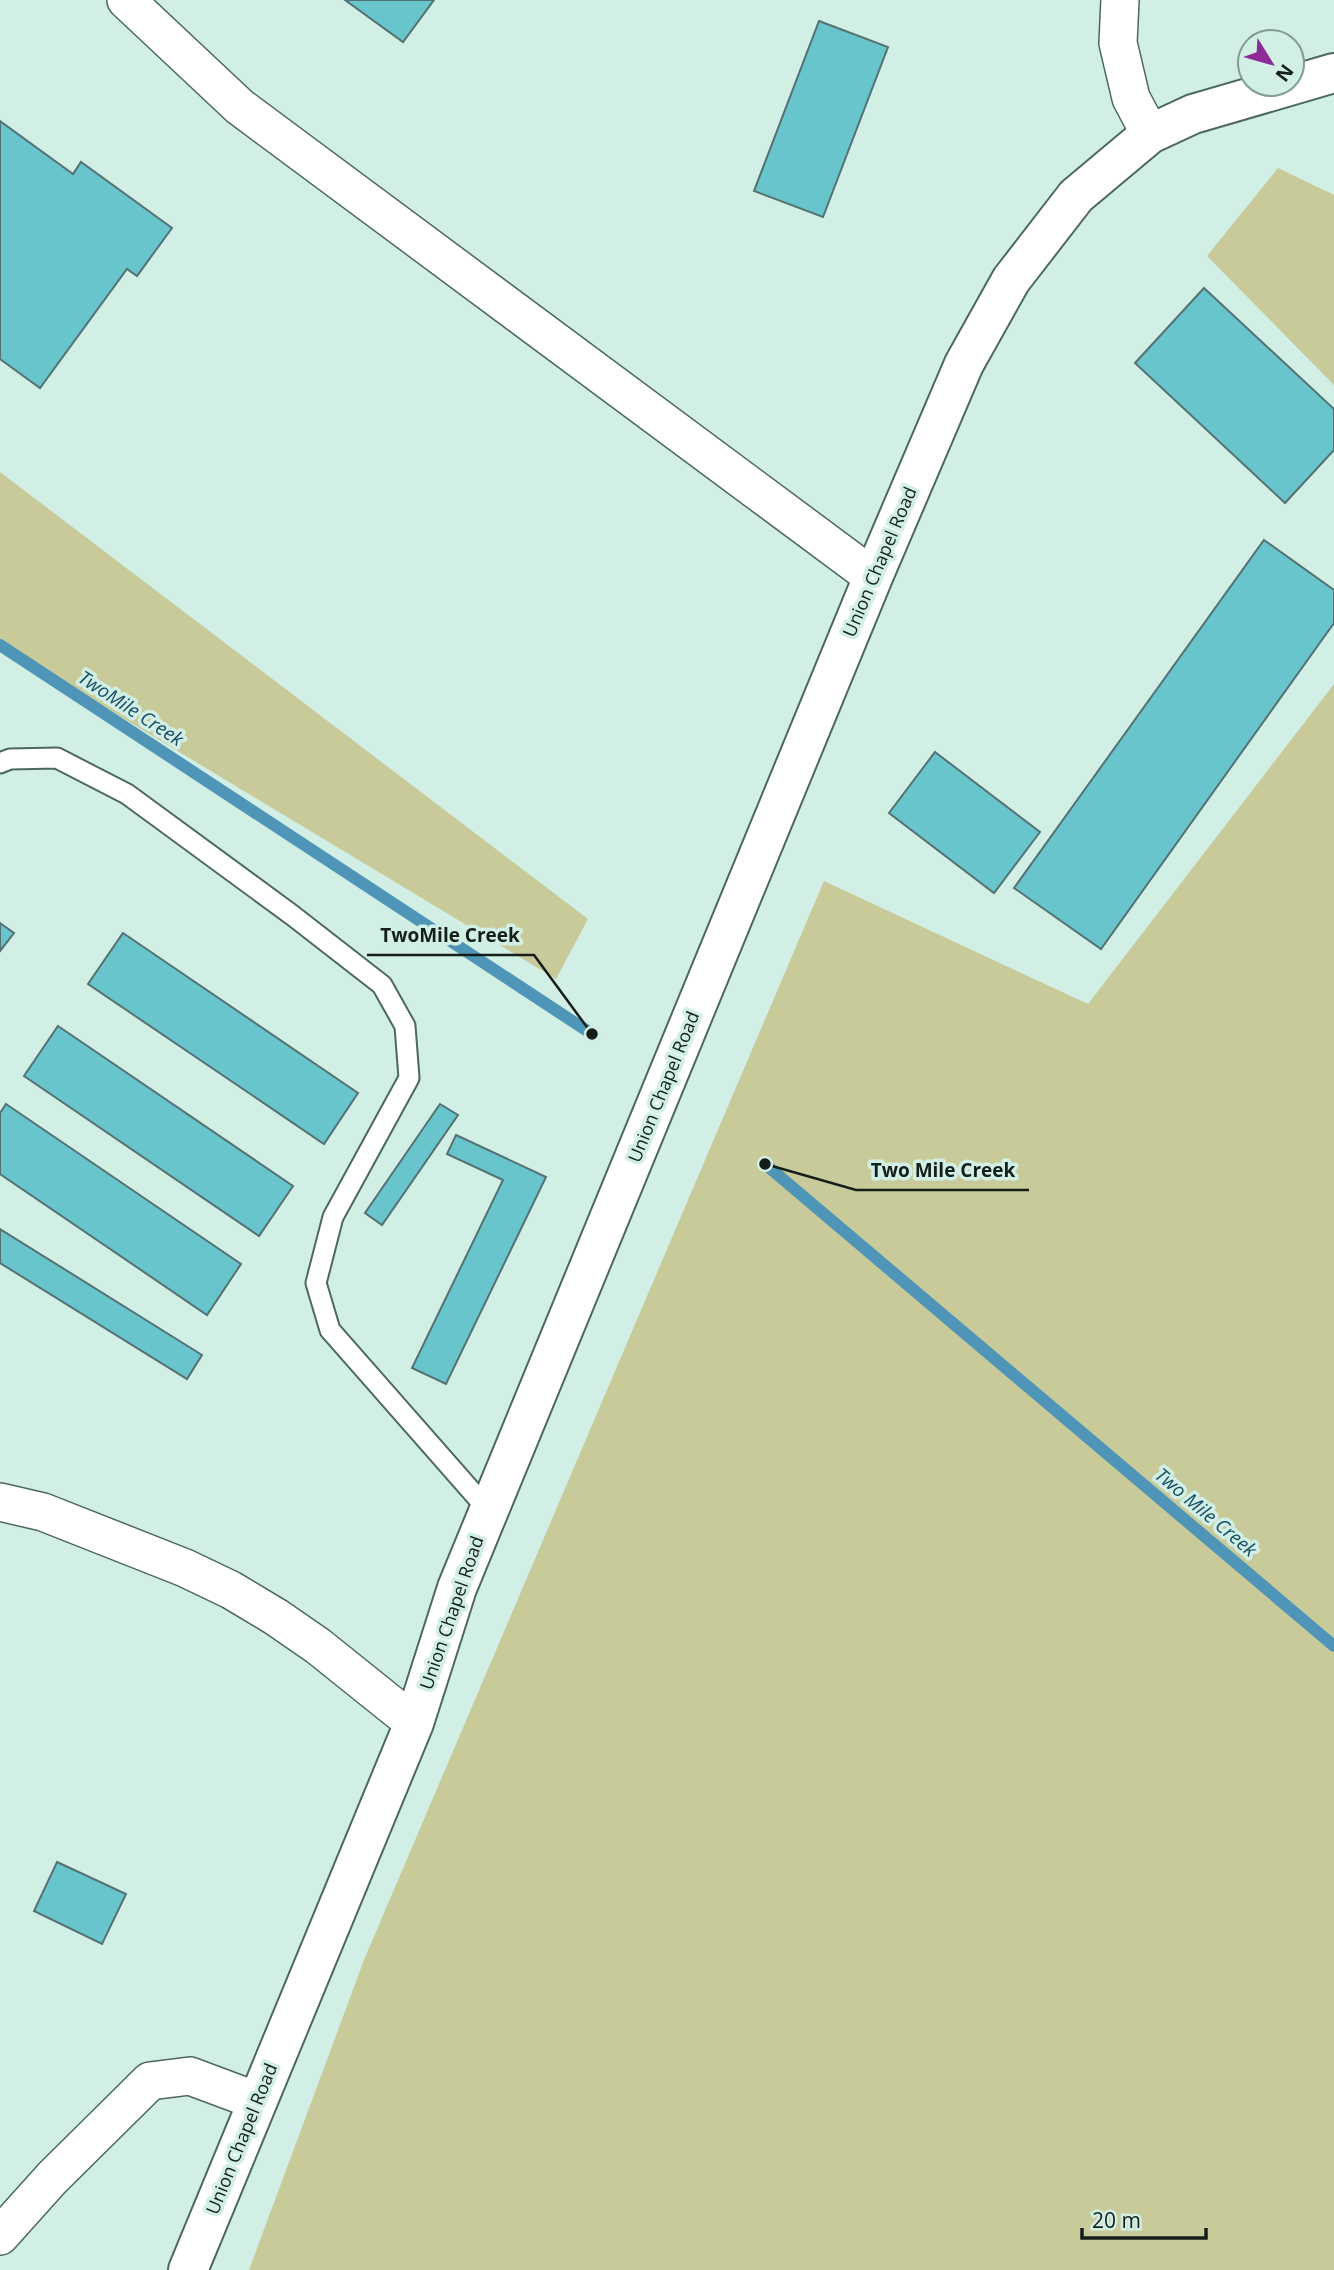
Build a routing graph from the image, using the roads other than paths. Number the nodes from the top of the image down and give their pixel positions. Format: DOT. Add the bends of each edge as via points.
graph roads {
  1 [pos="126,0"];
  2 [pos="1120,0"];
  3 [pos="1334,73"];
  4 [pos="1150,134"];
  5 [pos="873,577"];
  6 [pos="0,764"];
  7 [pos="0,1502"];
  8 [pos="489,1511"];
  9 [pos="414,1723"];
  10 [pos="257,2101"];
  11 [pos="0,2236"];
  12 [pos="188,2270"];
  1 -- 5 [label="street" via="240,107"];
  2 -- 4 [label="street" via="1118,43 1130,98"];
  3 -- 4 [label="street, Union Chapel Road" via="1192,114"];
  4 -- 5 [label="street, Union Chapel Road" via="1076,196 1011,280 964,365"];
  5 -- 8 [label="street, Union Chapel Road"];
  6 -- 8 [label="lane" via="10,759 57,758 127,794 382,985 405,1026 409,1078 333,1217 316,1283 330,1331"];
  7 -- 9 [label="street" via="43,1512 231,1590 318,1646"];
  8 -- 9 [label="street, Union Chapel Road" via="457,1588"];
  9 -- 10 [label="street, Union Chapel Road"];
  10 -- 11 [label="street" via="190,2076 150,2081"];
  10 -- 12 [label="street, Union Chapel Road"];
}
